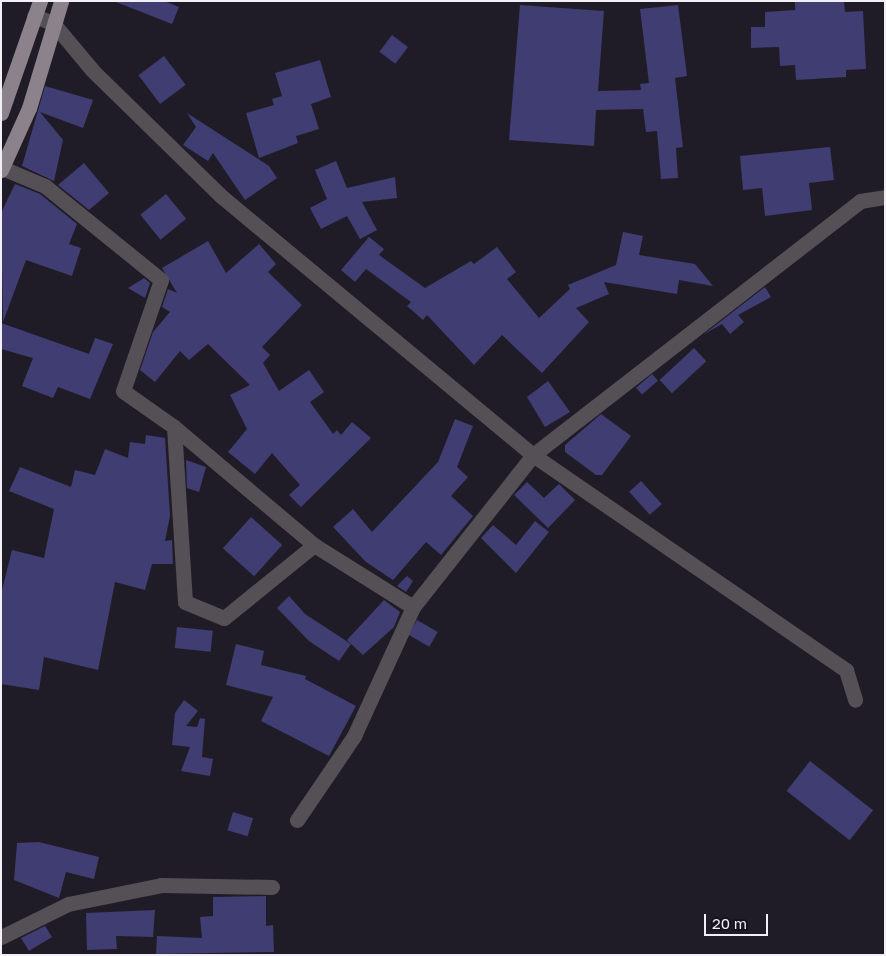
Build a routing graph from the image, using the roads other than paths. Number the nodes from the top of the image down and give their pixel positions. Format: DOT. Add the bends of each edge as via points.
graph roads {
  1 [pos="40,1"];
  2 [pos="61,1"];
  3 [pos="34,16"];
  4 [pos="54,23"];
  5 [pos="1,113"];
  6 [pos="2,169"];
  7 [pos="885,197"];
  8 [pos="174,427"];
  9 [pos="532,455"];
  10 [pos="314,545"];
  11 [pos="413,607"];
  12 [pos="855,700"];
  13 [pos="297,820"];
  14 [pos="272,888"];
  15 [pos="1,937"];
  1 -- 3 [label="main road"];
  2 -- 4 [label="main road"];
  3 -- 4 [label="street"];
  3 -- 5 [label="main road"];
  4 -- 6 [label="main road" via="29,108"];
  4 -- 9 [label="street" via="93,71 221,196"];
  6 -- 8 [label="street" via="45,186 161,280 123,390"];
  7 -- 9 [label="street" via="860,201"];
  8 -- 10 [label="street"];
  8 -- 10 [label="street" via="185,602 224,618"];
  9 -- 11 [label="street"];
  9 -- 12 [label="street" via="846,670"];
  10 -- 11 [label="street"];
  11 -- 13 [label="street" via="354,736"];
  14 -- 15 [label="street" via="162,885 68,904"];
}
